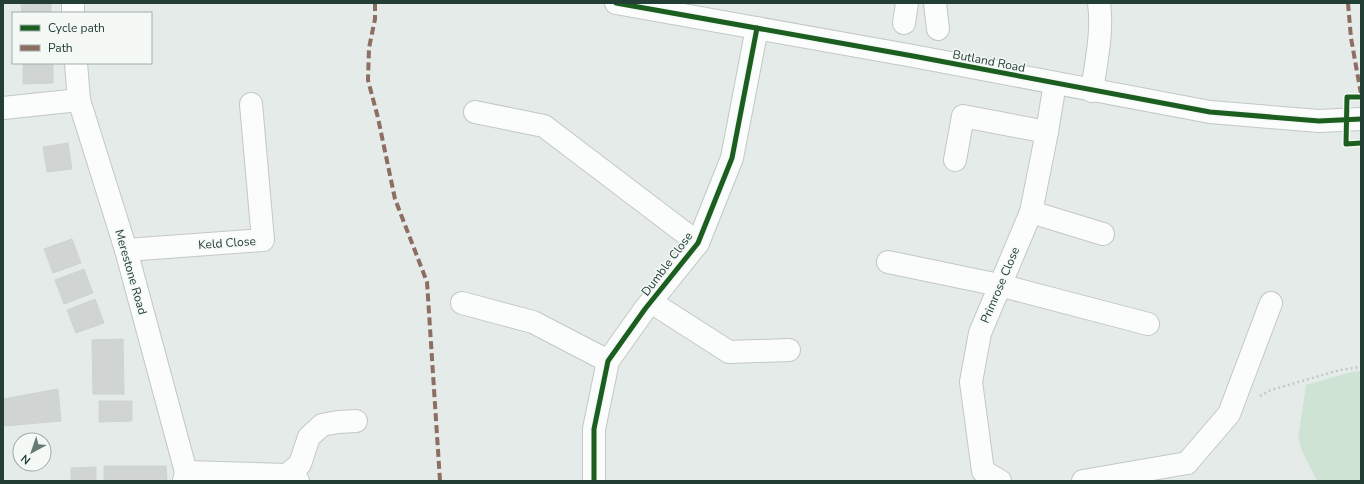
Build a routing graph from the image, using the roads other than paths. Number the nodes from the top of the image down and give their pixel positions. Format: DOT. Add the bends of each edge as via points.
graph roads {
  1 [pos="616,3"];
  2 [pos="935,3"];
  3 [pos="1099,3"];
  4 [pos="757,28"];
  5 [pos="938,29"];
  6 [pos="76,64"];
  7 [pos="1055,83"];
  8 [pos="1092,91"];
  9 [pos="79,100"];
  10 [pos="251,104"];
  11 [pos="3,108"];
  12 [pos="476,112"];
  13 [pos="1361,118"];
  14 [pos="1047,132"];
  15 [pos="955,160"];
  16 [pos="1031,212"];
  17 [pos="1104,234"];
  18 [pos="698,243"];
  19 [pos="126,250"];
  20 [pos="888,262"];
  21 [pos="999,285"];
  22 [pos="651,302"];
  23 [pos="462,303"];
  24 [pos="1272,303"];
  25 [pos="1148,324"];
  26 [pos="789,350"];
  27 [pos="608,361"];
  28 [pos="356,421"];
  29 [pos="1189,472"];
  30 [pos="185,477"];
  31 [pos="293,478"];
  32 [pos="594,481"];
  33 [pos="998,481"];
  34 [pos="1083,481"];
  1 -- 4 [label="street, Butland Road"];
  2 -- 5 [label="street"];
  3 -- 8 [label="street" via="1099,44"];
  4 -- 7 [label="street, Butland Road"];
  4 -- 18 [label="street, Dumble Close" via="732,158"];
  6 -- 9 [label="street, Merestone Road"];
  7 -- 8 [label="street, Butland Road"];
  7 -- 14 [label="street, Primrose Close"];
  8 -- 13 [label="street, Butland Road" via="1239,116 1319,121"];
  9 -- 11 [label="street"];
  9 -- 19 [label="street, Merestone Road"];
  10 -- 19 [label="street, Keld Close" via="263,240"];
  12 -- 18 [label="street, Dumble Close" via="544,126"];
  14 -- 15 [label="street" via="963,116"];
  14 -- 16 [label="street, Primrose Close"];
  16 -- 17 [label="street"];
  16 -- 21 [label="street, Primrose Close"];
  18 -- 22 [label="street, Dumble Close"];
  19 -- 30 [label="street, Merestone Road"];
  20 -- 21 [label="street"];
  21 -- 25 [label="street"];
  21 -- 33 [label="street, Primrose Close" via="980,333 971,382 983,471"];
  22 -- 26 [label="street, Dumble Close" via="729,352"];
  22 -- 27 [label="street, Dumble Close"];
  23 -- 27 [label="street" via="533,322"];
  24 -- 29 [label="street" via="1229,414"];
  27 -- 32 [label="street, Dumble Close" via="594,429"];
  28 -- 31 [label="street" via="322,425 309,437"];
  29 -- 34 [label="street"];
  30 -- 31 [label="street"];
}
